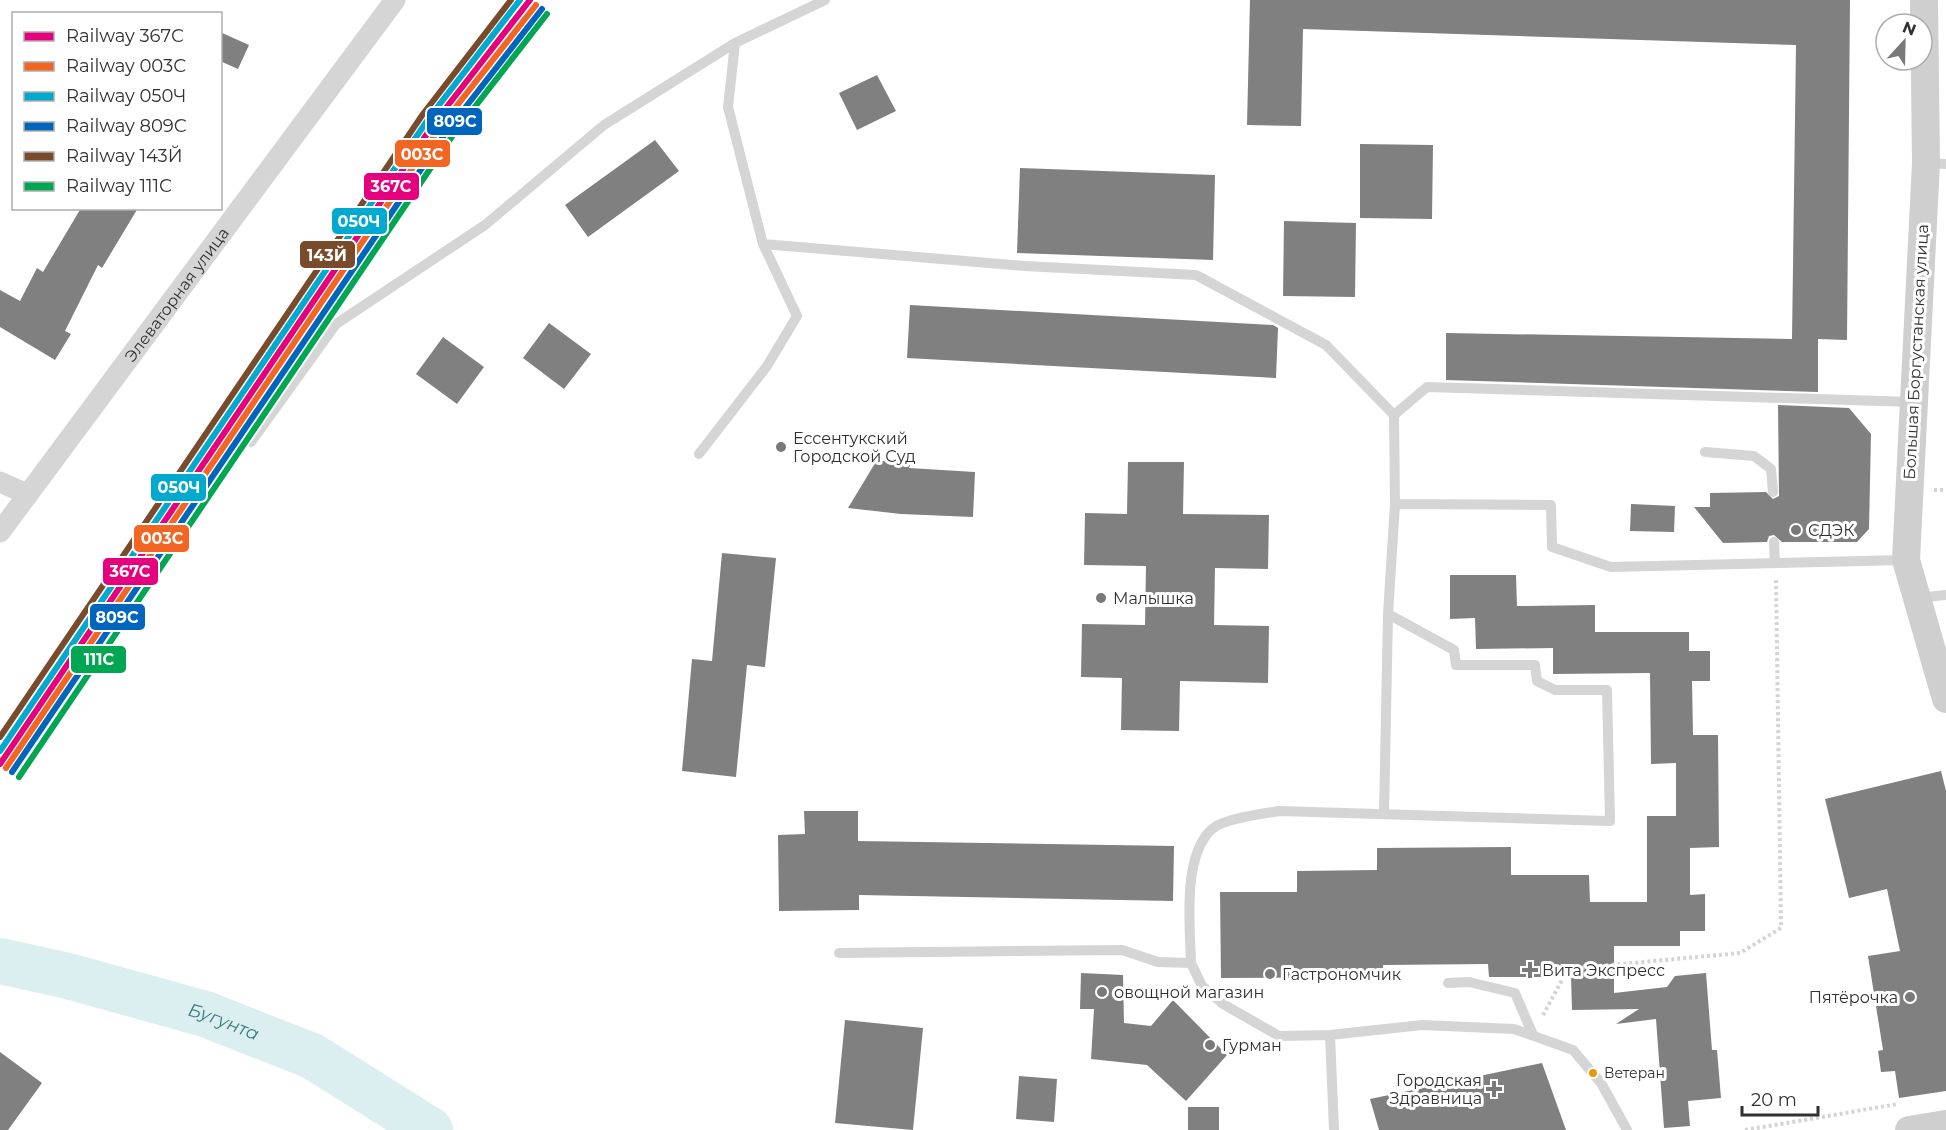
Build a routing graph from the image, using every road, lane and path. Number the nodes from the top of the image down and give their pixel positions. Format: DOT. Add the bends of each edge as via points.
graph roads {
  1 [pos="395,0"];
  2 [pos="825,0"];
  3 [pos="1924,0"];
  4 [pos="735,43"];
  5 [pos="1936,164"];
  6 [pos="763,244"];
  7 [pos="1914,402"];
  8 [pos="1394,415"];
  9 [pos="251,442"];
  10 [pos="1705,452"];
  11 [pos="699,454"];
  12 [pos="0,482"];
  13 [pos="1773,492"];
  14 [pos="27,494"];
  15 [pos="1395,504"];
  16 [pos="0,531"];
  17 [pos="1774,542"];
  18 [pos="1906,560"];
  19 [pos="1775,563"];
  20 [pos="1946,595"];
  21 [pos="1918,598"];
  22 [pos="1388,614"];
  23 [pos="1946,699"];
  24 [pos="1384,814"];
  25 [pos="838,953"];
  26 [pos="1191,963"];
  27 [pos="1448,983"];
  28 [pos="1330,1035"];
  29 [pos="1533,1035"];
  30 [pos="1899,1104"];
  31 [pos="1946,1124"];
  32 [pos="1334,1130"];
  33 [pos="1627,1130"];
  34 [pos="1745,1130"];
  35 [pos="1909,1130"];
  1 -- 14 [label="street, Элеваторная улица"];
  2 -- 4 [label="lane"];
  3 -- 5 [label="street, Большая Боргустанская улица"];
  4 -- 6 [label="lane" via="728,107"];
  4 -- 9 [label="lane" via="604,125 485,225 336,324"];
  5 -- 7 [label="street, Большая Боргустанская улица"];
  6 -- 8 [label="lane" via="1024,266 1196,275 1326,345"];
  6 -- 11 [label="lane" via="797,316 767,366"];
  7 -- 8 [label="lane" via="1427,387"];
  7 -- 18 [label="street, Большая Боргустанская улица"];
  8 -- 15 [label="lane"];
  10 -- 13 [label="lane" via="1754,456 1771,469"];
  12 -- 14 [label="street"];
  14 -- 16 [label="street, Элеваторная улица"];
  15 -- 19 [label="lane" via="1551,505 1551,547 1611,567"];
  15 -- 22 [label="lane"];
  17 -- 19 [label="lane"];
  18 -- 19 [label="lane"];
  18 -- 21 [label="street, Большая Боргустанская улица"];
  19 -- 29 [label="path" via="1781,928 1740,953 1568,969"];
  20 -- 21 [label="lane"];
  21 -- 23 [label="street, Большая Боргустанская улица"];
  22 -- 24 [label="lane"];
  22 -- 24 [label="lane" via="1454,650 1456,665 1535,665 1537,681 1554,690 1607,690 1610,821"];
  24 -- 26 [label="lane" via="1279,811 1213,828 1198,848 1191,878"];
  25 -- 26 [label="lane" via="1122,950 1158,962"];
  26 -- 28 [label="lane" via="1202,986 1223,1004 1279,1036"];
  27 -- 29 [label="lane" via="1469,982 1515,993"];
  28 -- 29 [label="lane" via="1422,1025 1514,1029"];
  28 -- 32 [label="lane"];
  29 -- 33 [label="lane" via="1573,1050 1601,1083"];
  30 -- 34 [label="path"];
  31 -- 35 [label="street"];
}
